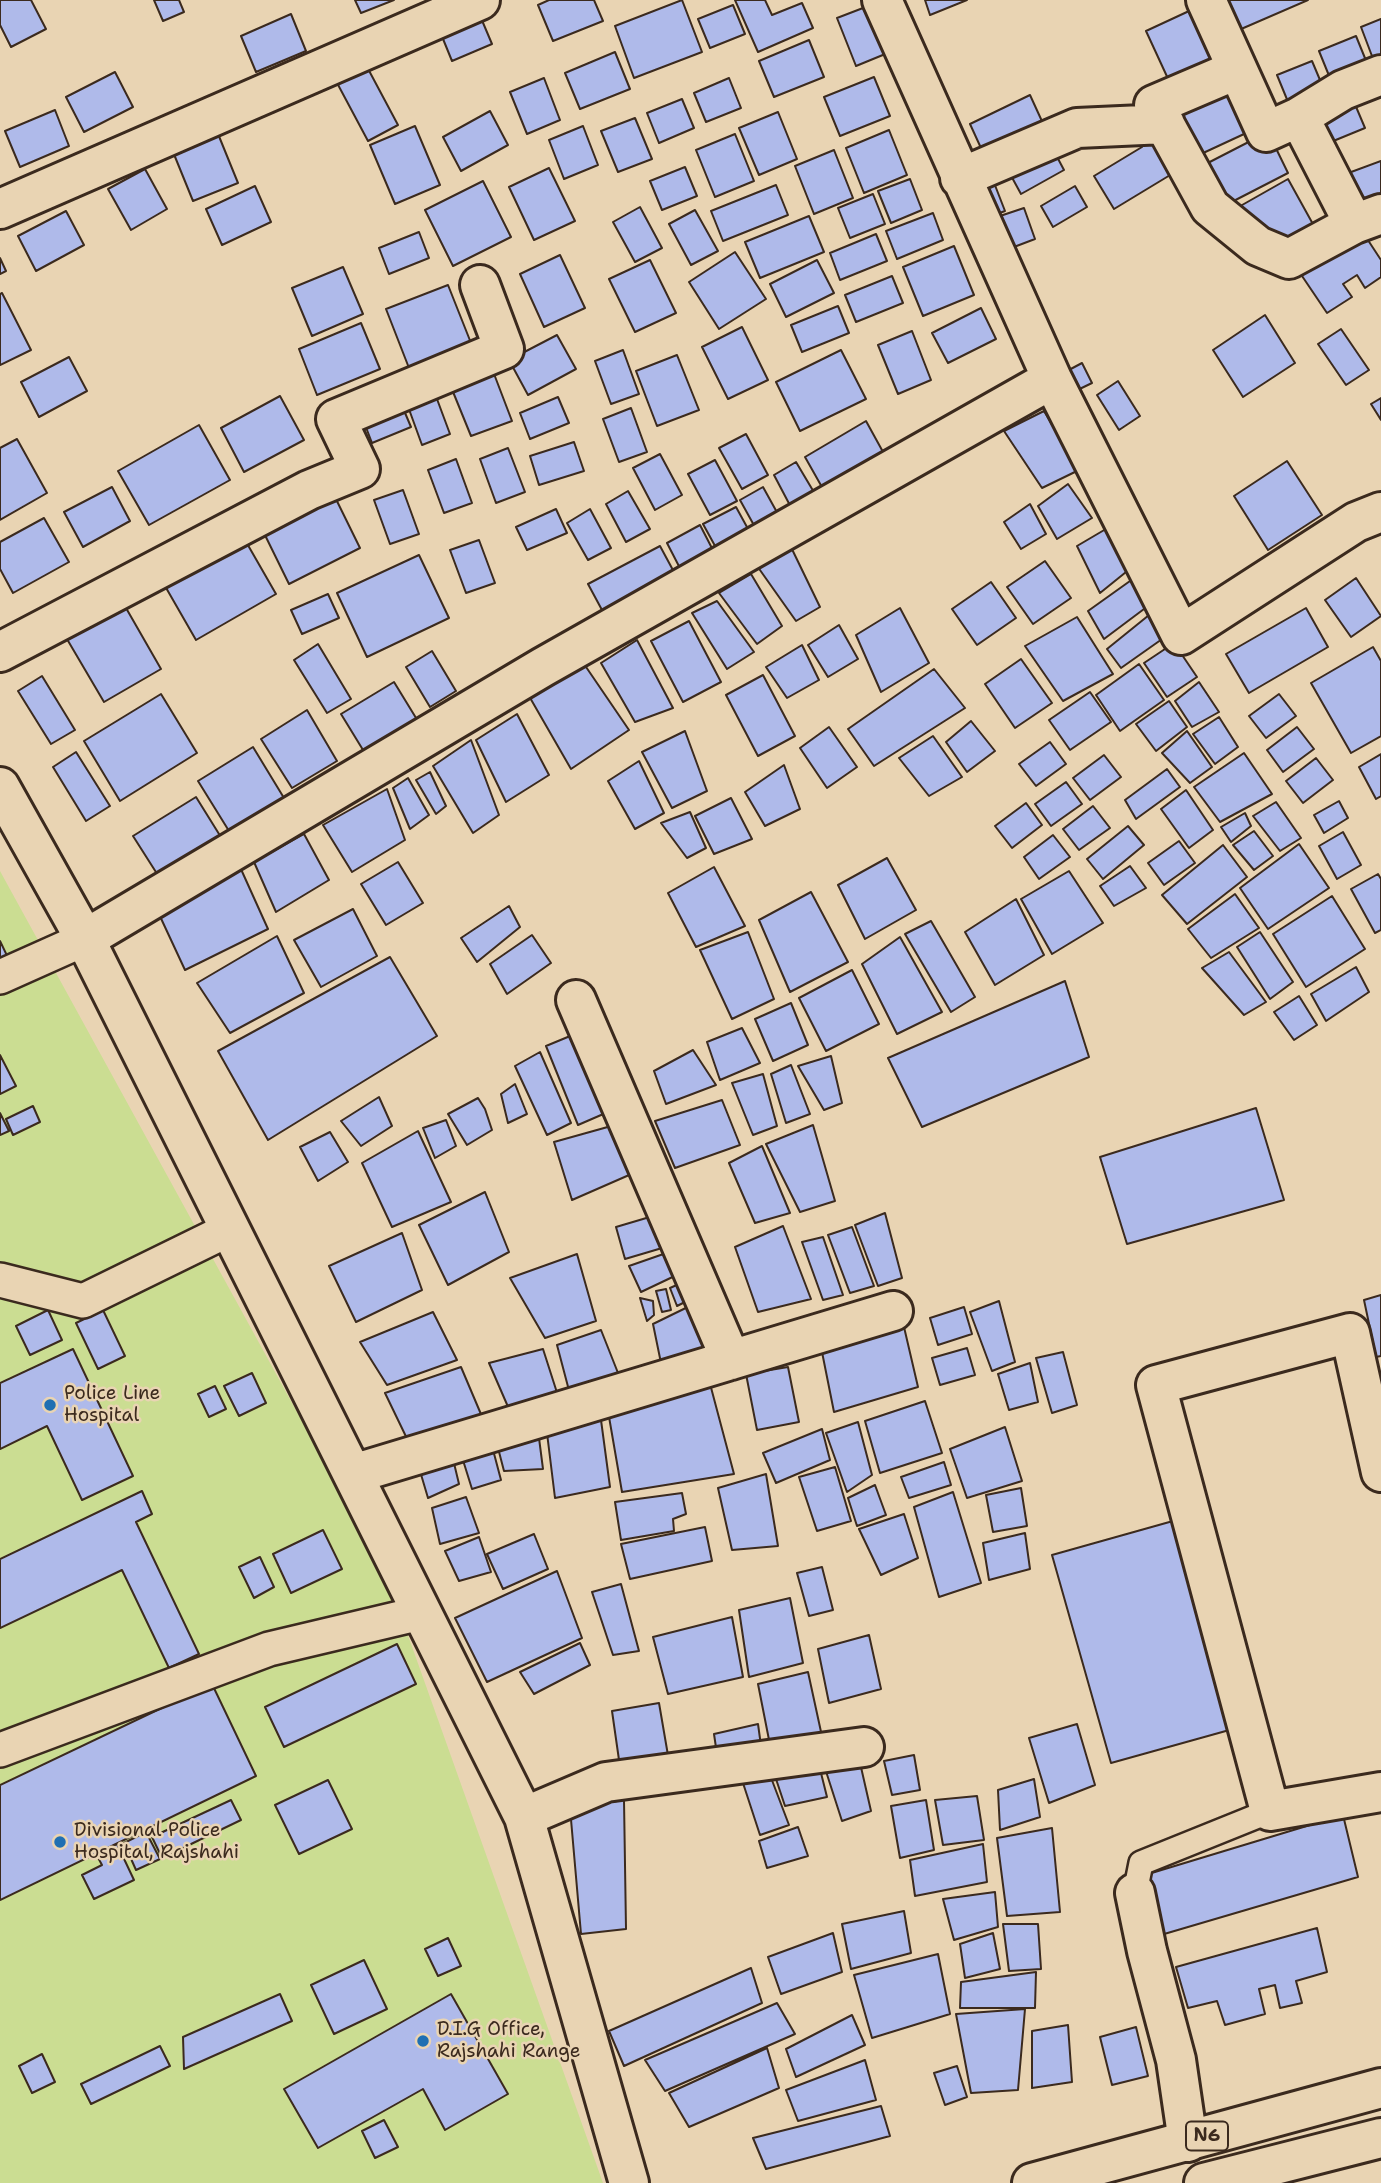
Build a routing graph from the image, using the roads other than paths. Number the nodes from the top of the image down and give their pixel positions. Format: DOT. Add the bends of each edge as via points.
graph roads {
  1 [pos="480,0"];
  2 [pos="882,0"];
  3 [pos="1206,0"];
  4 [pos="1236,70"];
  5 [pos="1381,75"];
  6 [pos="1299,117"];
  7 [pos="1165,124"];
  8 [pos="960,178"];
  9 [pos="0,209"];
  10 [pos="1367,219"];
  11 [pos="480,285"];
  12 [pos="1052,379"];
  13 [pos="1381,512"];
  14 [pos="0,652"];
  15 [pos="0,787"];
  16 [pos="85,939"];
  17 [pos="0,977"];
  18 [pos="576,1000"];
  19 [pos="230,1229"];
  20 [pos="0,1280"];
  21 [pos="893,1311"];
  22 [pos="731,1360"];
  23 [pos="1381,1472"];
  24 [pos="353,1474"];
  25 [pos="421,1613"];
  26 [pos="864,1747"];
  27 [pos="0,1750"];
  28 [pos="1381,1792"];
  29 [pos="1270,1811"];
  30 [pos="524,1817"];
  31 [pos="1135,1893"];
  32 [pos="1381,2088"];
  33 [pos="1381,2138"];
  34 [pos="1188,2142"];
  35 [pos="629,2183"];
  36 [pos="1032,2183"];
  37 [pos="1203,2183"];
  1 -- 9 [label="main road"];
  2 -- 8 [label="main road"];
  3 -- 4 [label="main road"];
  4 -- 6 [label="main road" via="1266,132"];
  4 -- 7 [label="main road" via="1154,105"];
  5 -- 6 [label="main road" via="1343,90"];
  6 -- 10 [label="main road"];
  7 -- 8 [label="main road" via="1077,128"];
  7 -- 10 [label="main road" via="1210,207 1258,246 1289,259"];
  8 -- 12 [label="main road"];
  11 -- 14 [label="main road" via="504,349 336,419 360,469 309,490"];
  12 -- 13 [label="main road" via="1181,635 1356,522"];
  12 -- 16 [label="main road" via="543,667"];
  15 -- 16 [label="main road"];
  16 -- 17 [label="street"];
  16 -- 19 [label="main road"];
  18 -- 22 [label="main road"];
  19 -- 20 [label="street" via="83,1301"];
  19 -- 24 [label="main road"];
  21 -- 22 [label="main road"];
  22 -- 24 [label="main road"];
  23 -- 29 [label="main road" via="1350,1333 1156,1385"];
  24 -- 25 [label="main road"];
  25 -- 27 [label="street" via="269,1649"];
  25 -- 30 [label="main road"];
  26 -- 30 [label="main road" via="606,1782"];
  28 -- 29 [label="main road"];
  29 -- 31 [label="lane" via="1140,1863"];
  30 -- 35 [label="main road"];
  31 -- 34 [label="main road" via="1176,2060"];
  32 -- 34 [label="main road, N6"];
  33 -- 37 [label="main road, N6"];
  34 -- 36 [label="main road, N6"];
}
